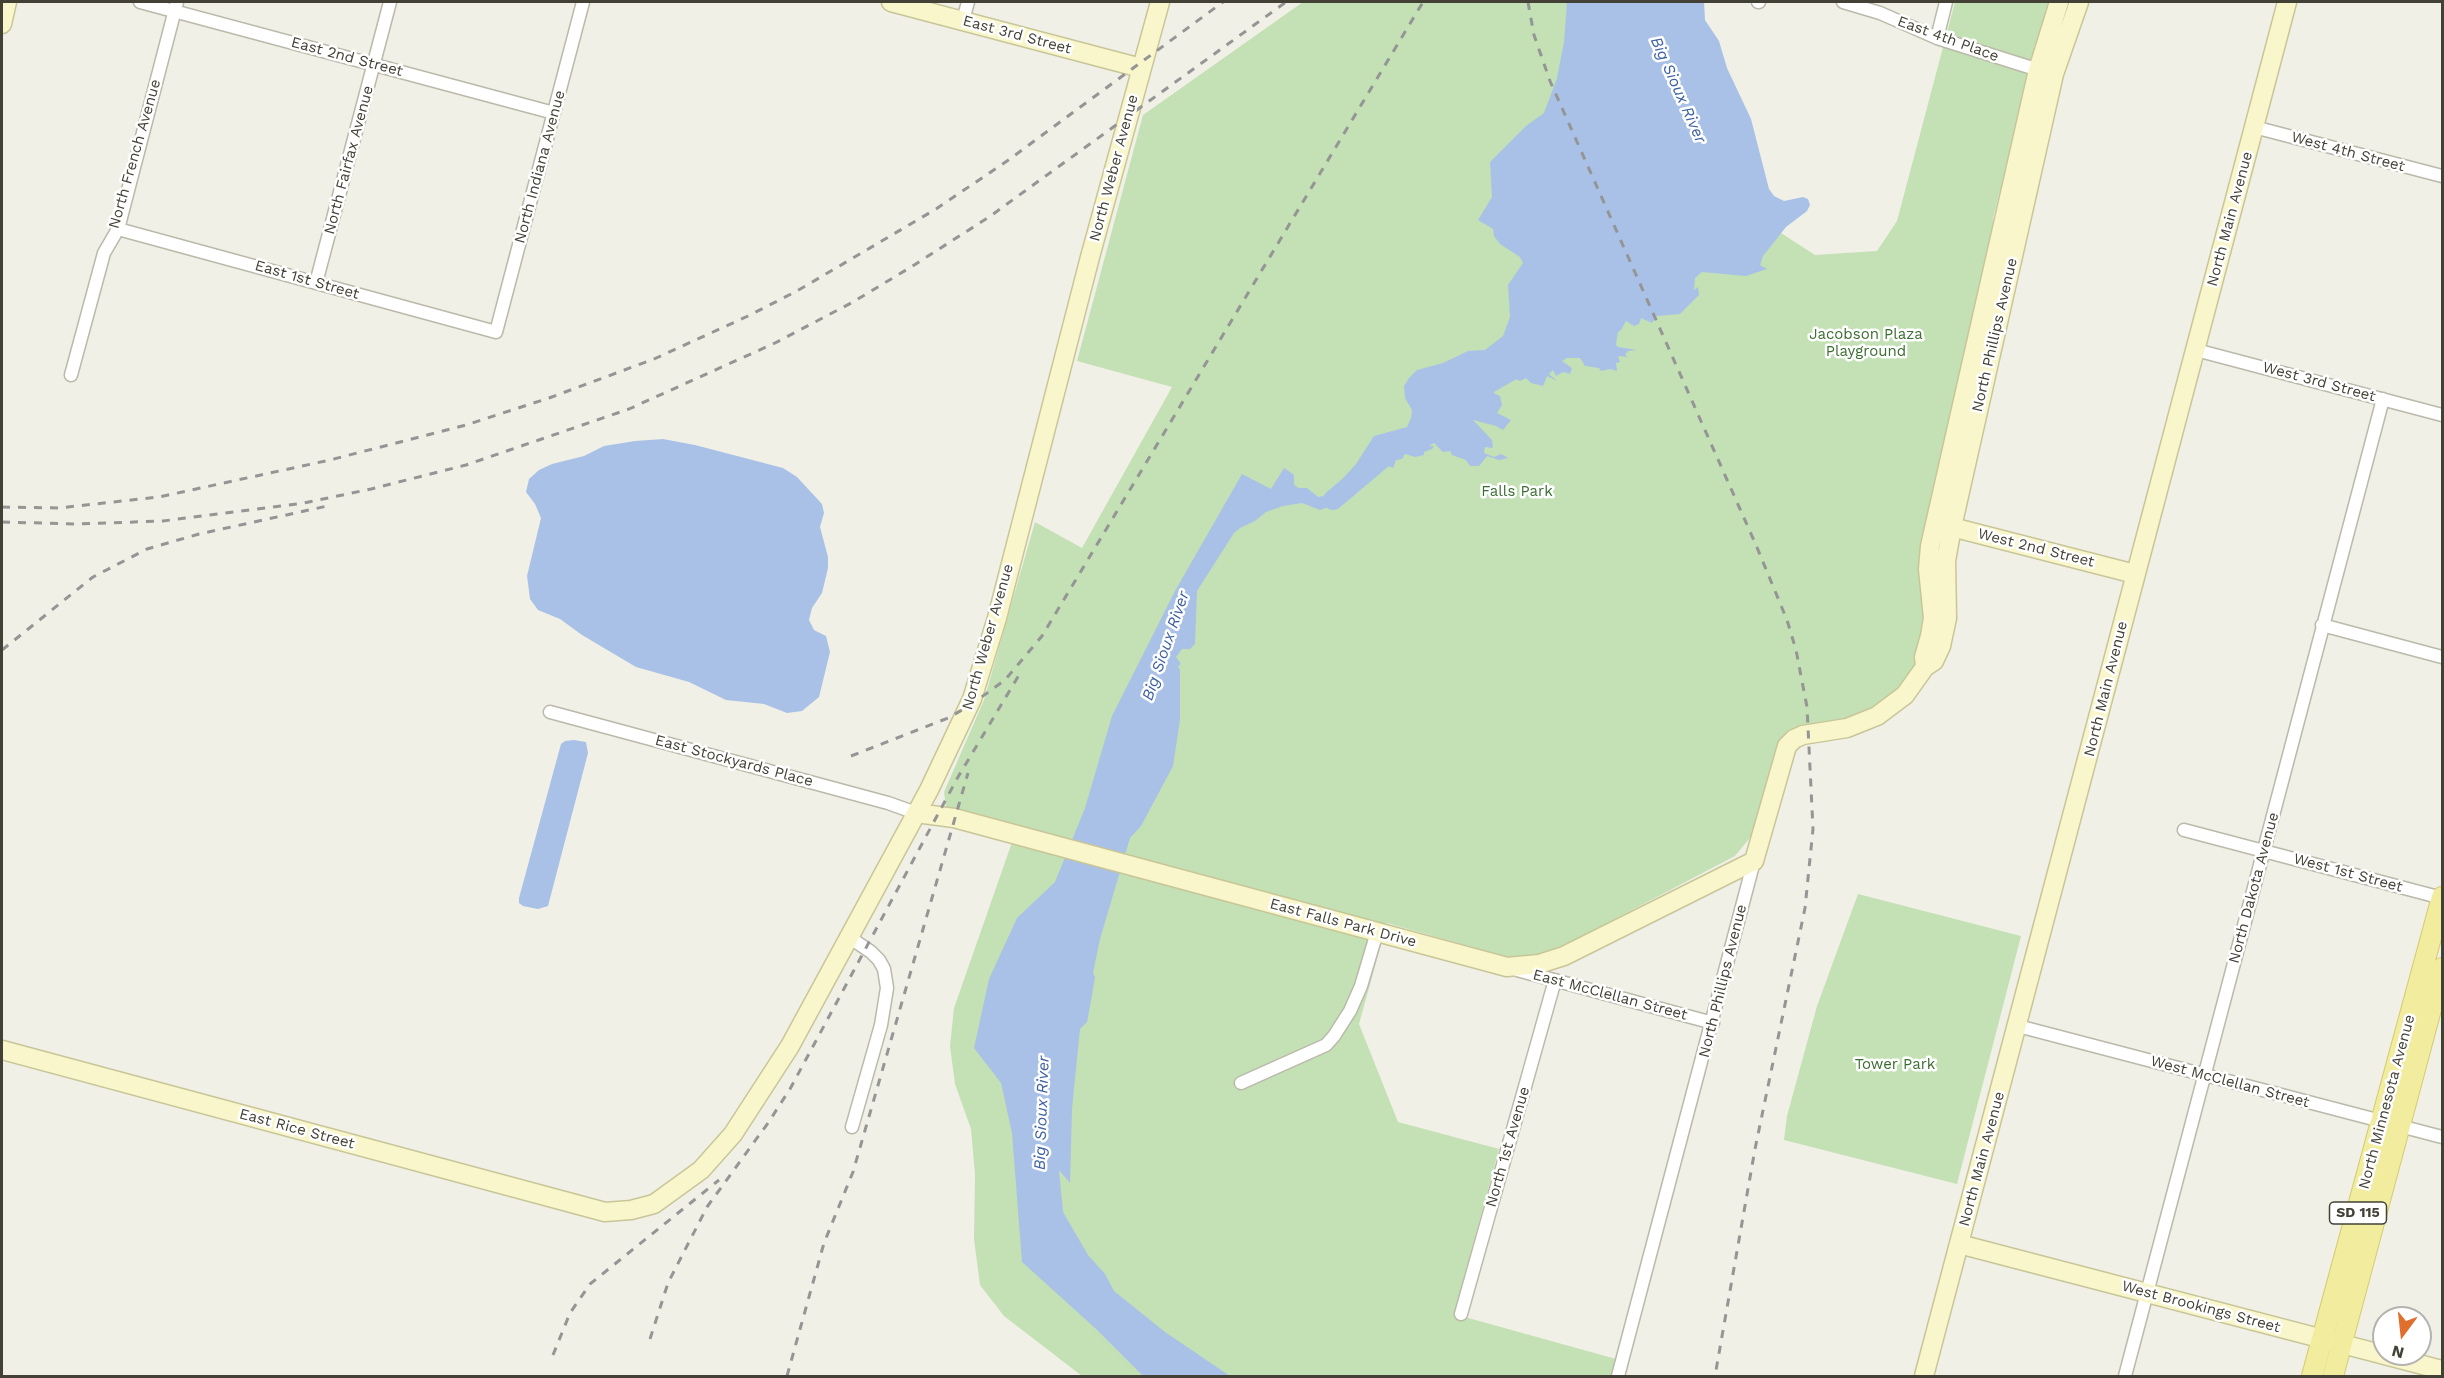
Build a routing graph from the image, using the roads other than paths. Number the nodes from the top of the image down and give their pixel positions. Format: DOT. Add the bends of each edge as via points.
graph roads {
  1 [pos="7,2"];
  2 [pos="140,2"];
  3 [pos="390,2"];
  4 [pos="583,2"];
  5 [pos="891,2"];
  6 [pos="968,2"];
  7 [pos="1160,2"];
  8 [pos="1843,2"];
  9 [pos="1946,2"];
  10 [pos="2059,2"];
  11 [pos="2079,2"];
  12 [pos="2287,2"];
  13 [pos="176,6"];
  14 [pos="963,20"];
  15 [pos="2,24"];
  16 [pos="1937,38"];
  17 [pos="374,64"];
  18 [pos="1141,68"];
  19 [pos="2046,72"];
  20 [pos="554,113"];
  21 [pos="2254,127"];
  22 [pos="2442,176"];
  23 [pos="117,228"];
  24 [pos="316,283"];
  25 [pos="496,332"];
  26 [pos="2196,350"];
  27 [pos="71,375"];
  28 [pos="2383,399"];
  29 [pos="2442,415"];
  30 [pos="1944,524"];
  31 [pos="2135,574"];
  32 [pos="2322,625"];
  33 [pos="2442,657"];
  34 [pos="550,712"];
  35 [pos="916,813"];
  36 [pos="2184,830"];
  37 [pos="2264,851"];
  38 [pos="1754,861"];
  39 [pos="2442,897"];
  40 [pos="1377,932"];
  41 [pos="849,937"];
  42 [pos="1506,967"];
  43 [pos="2442,968"];
  44 [pos="1555,980"];
  45 [pos="1713,1023"];
  46 [pos="2018,1026"];
  47 [pos="2,1050"];
  48 [pos="2205,1075"];
  49 [pos="1241,1083"];
  50 [pos="2391,1123"];
  51 [pos="852,1127"];
  52 [pos="2442,1137"];
  53 [pos="592,1209"];
  54 [pos="1959,1244"];
  55 [pos="2147,1293"];
  56 [pos="1461,1314"];
  57 [pos="2323,1338"];
  58 [pos="2342,1343"];
  59 [pos="2442,1370"];
  60 [pos="1618,1377"];
  61 [pos="1924,1377"];
  62 [pos="2125,1377"];
  63 [pos="2312,1377"];
  64 [pos="2333,1377"];
  1 -- 15 [label="street"];
  2 -- 13 [label="street, East 2nd Street"];
  3 -- 17 [label="street, North Fairfax Avenue"];
  4 -- 20 [label="street, North Indiana Avenue"];
  5 -- 14 [label="street, East 3rd Street"];
  6 -- 14 [label="street"];
  7 -- 18 [label="street, North Weber Avenue"];
  8 -- 16 [label="street, East 4th Place"];
  9 -- 16 [label="street"];
  10 -- 19 [label="street, North Phillips Avenue"];
  11 -- 19 [label="street, North Phillips Avenue"];
  12 -- 21 [label="street, North Main Avenue"];
  13 -- 17 [label="street, East 2nd Street"];
  13 -- 23 [label="street, North French Avenue"];
  14 -- 18 [label="street, East 3rd Street"];
  16 -- 19 [label="street, East 4th Place"];
  17 -- 20 [label="street, East 2nd Street"];
  17 -- 24 [label="street, North Fairfax Avenue"];
  18 -- 35 [label="street, North Weber Avenue" via="988,650 964,718"];
  19 -- 30 [label="street, North Phillips Avenue"];
  20 -- 25 [label="street, North Indiana Avenue"];
  21 -- 22 [label="street, West 4th Street"];
  21 -- 26 [label="street, North Main Avenue"];
  23 -- 24 [label="street, East 1st Street"];
  23 -- 27 [label="street, North French Avenue" via="104,253"];
  24 -- 25 [label="street, East 1st Street"];
  26 -- 28 [label="street, West 3rd Street"];
  26 -- 31 [label="street, North Main Avenue"];
  28 -- 29 [label="street, West 3rd Street"];
  28 -- 32 [label="street, North Dakota Avenue"];
  30 -- 31 [label="street, West 2nd Street"];
  30 -- 38 [label="street, North Phillips Avenue" via="1928,562 1933,618 1925,667 1905,695 1877,716 1847,728 1803,735 1787,746"];
  31 -- 46 [label="street, North Main Avenue"];
  32 -- 33 [label="street"];
  32 -- 37 [label="street, North Dakota Avenue"];
  34 -- 35 [label="street, East Stockyards Place"];
  35 -- 40 [label="street, East Falls Park Drive" via="938,814"];
  35 -- 41 [label="street, North Weber Avenue"];
  36 -- 37 [label="street, West 1st Street"];
  37 -- 39 [label="street, West 1st Street"];
  37 -- 48 [label="street, North Dakota Avenue"];
  38 -- 42 [label="street, East Falls Park Drive" via="1564,956 1539,964"];
  38 -- 45 [label="street, North Phillips Avenue"];
  39 -- 50 [label="main road, North Minnesota Avenue / SD 115"];
  40 -- 42 [label="street, East Falls Park Drive"];
  40 -- 49 [label="street" via="1350,1011 1326,1045"];
  41 -- 51 [label="street" via="879,960 887,988"];
  41 -- 53 [label="street, North Weber Avenue" via="772,1075 709,1163 654,1204 618,1212"];
  42 -- 44 [label="street, East McClellan Street"];
  43 -- 50 [label="main road, North Minnesota Avenue / SD 115"];
  44 -- 45 [label="street, East McClellan Street"];
  44 -- 56 [label="street, North 1st Avenue"];
  45 -- 60 [label="street, North Phillips Avenue"];
  46 -- 48 [label="street, West McClellan Street"];
  46 -- 54 [label="street, North Main Avenue"];
  47 -- 53 [label="street, East Rice Street"];
  48 -- 50 [label="street, West McClellan Street"];
  48 -- 55 [label="street, North Dakota Avenue"];
  50 -- 52 [label="street, West McClellan Street"];
  50 -- 57 [label="main road, North Minnesota Avenue / SD 115"];
  50 -- 58 [label="main road, North Minnesota Avenue / SD 115"];
  54 -- 55 [label="street, West Brookings Street"];
  54 -- 61 [label="street, North Main Avenue"];
  55 -- 57 [label="street, West Brookings Street"];
  55 -- 62 [label="street, North Dakota Avenue"];
  57 -- 58 [label="street, West Brookings Street"];
  57 -- 63 [label="main road, North Minnesota Avenue / SD 115"];
  58 -- 59 [label="street, West Brookings Street"];
  58 -- 64 [label="main road, North Minnesota Avenue / SD 115"];
}
